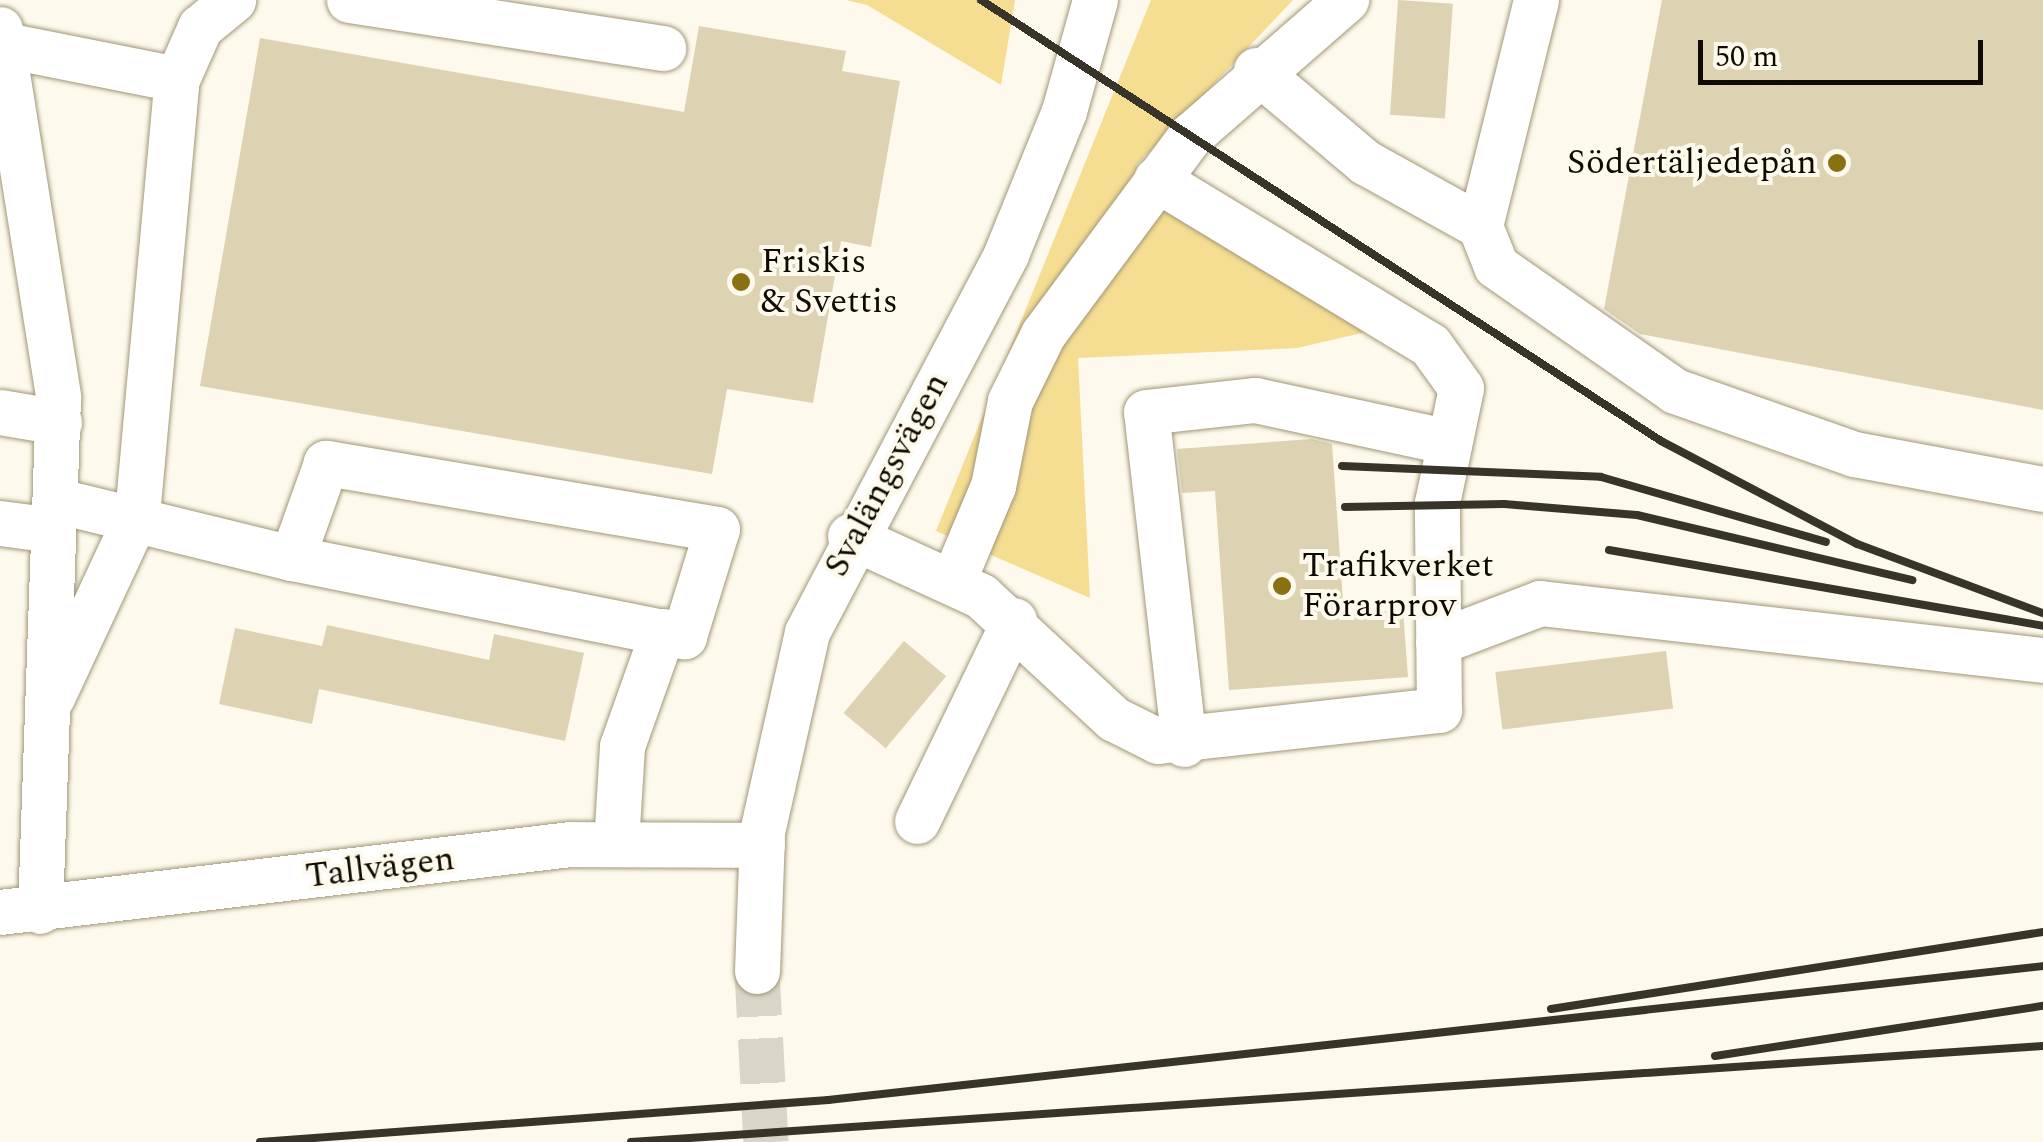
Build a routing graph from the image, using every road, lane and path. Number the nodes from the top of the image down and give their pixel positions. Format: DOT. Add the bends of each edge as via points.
graph roads {
  1 [pos="232,0"];
  2 [pos="349,0"];
  3 [pos="1095,0"];
  4 [pos="1346,0"];
  5 [pos="1536,0"];
  6 [pos="2,40"];
  7 [pos="663,48"];
  8 [pos="1256,70"];
  9 [pos="177,79"];
  10 [pos="1156,179"];
  11 [pos="1480,226"];
  12 [pos="0,412"];
  13 [pos="59,422"];
  14 [pos="1448,442"];
  15 [pos="2043,488"];
  16 [pos="54,515"];
  17 [pos="136,515"];
  18 [pos="0,523"];
  19 [pos="850,536"];
  20 [pos="292,558"];
  21 [pos="953,582"];
  22 [pos="1014,620"];
  23 [pos="663,632"];
  24 [pos="1438,642"];
  25 [pos="2043,660"];
  26 [pos="27,737"];
  27 [pos="1184,744"];
  28 [pos="917,821"];
  29 [pos="616,844"];
  30 [pos="762,845"];
  31 [pos="20,911"];
  32 [pos="756,972"];
  1 -- 9 [label="street" via="200,27"];
  2 -- 7 [label="street"];
  3 -- 19 [label="street, Svalängsvägen" via="1058,128 1006,254"];
  4 -- 8 [label="street"];
  5 -- 11 [label="street"];
  6 -- 9 [label="street"];
  6 -- 13 [label="street"];
  8 -- 10 [label="street"];
  8 -- 11 [label="street" via="1365,162"];
  9 -- 17 [label="street"];
  10 -- 14 [label="street" via="1430,345 1461,388"];
  10 -- 21 [label="street" via="1023,371 993,486"];
  11 -- 15 [label="street" via="1496,266 1675,391 1854,454"];
  12 -- 13 [label="street"];
  13 -- 16 [label="street"];
  14 -- 24 [label="street" via="1437,503"];
  14 -- 27 [label="street" via="1255,400 1146,412"];
  16 -- 17 [label="street"];
  16 -- 18 [label="street"];
  16 -- 26 [label="street"];
  17 -- 20 [label="street"];
  17 -- 26 [label="street"];
  19 -- 21 [label="street"];
  19 -- 30 [label="street, Svalängsvägen" via="807,632"];
  20 -- 23 [label="street"];
  20 -- 23 [label="street" via="326,463 717,529 684,636"];
  21 -- 22 [label="street"];
  22 -- 27 [label="street" via="1114,718"];
  22 -- 28 [label="street"];
  23 -- 29 [label="street" via="622,746"];
  24 -- 25 [label="street" via="1540,603"];
  24 -- 27 [label="street" via="1439,710 1283,722"];
  26 -- 31 [label="street"];
  29 -- 30 [label="street, Tallvägen"];
  29 -- 31 [label="street, Tallvägen"];
  30 -- 32 [label="street, Svalängsvägen"];
}
